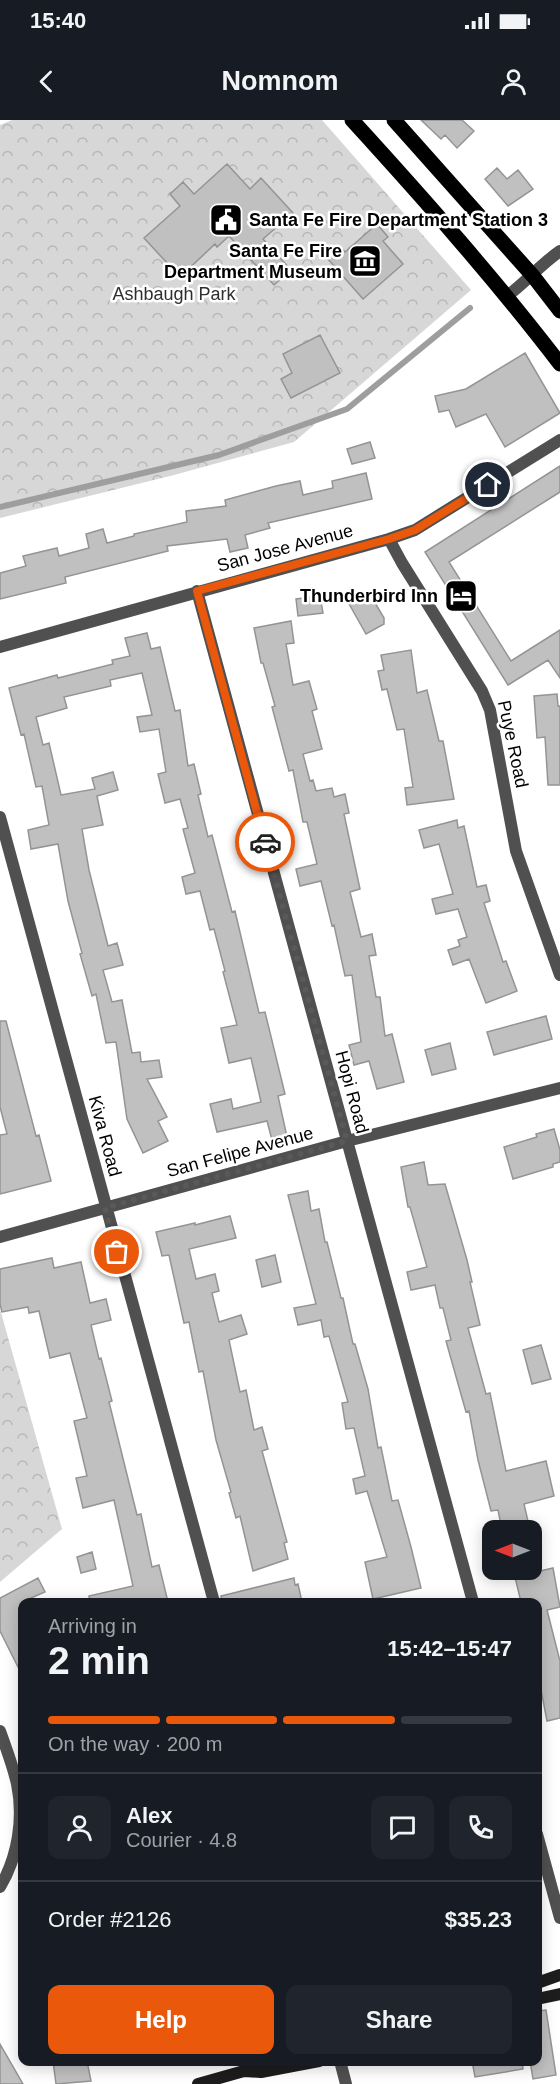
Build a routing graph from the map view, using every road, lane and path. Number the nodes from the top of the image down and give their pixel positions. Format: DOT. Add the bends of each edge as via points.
graph roads {
  1 [pos="352,120"];
  2 [pos="394,120"];
  3 [pos="560,251"];
  4 [pos="533,276"];
  5 [pos="507,296"];
  6 [pos="560,311"];
  7 [pos="560,364"];
  8 [pos="560,440"];
  9 [pos="389,539"];
  10 [pos="197,591"];
  11 [pos="0,647"];
  12 [pos="0,817"];
  13 [pos="560,975"];
  14 [pos="560,1088"];
  15 [pos="347,1141"];
  16 [pos="105,1208"];
  17 [pos="0,1237"];
  18 [pos="213,1598"];
  19 [pos="472,1598"];
  20 [pos="0,1731"];
  21 [pos="18,1800"];
  22 [pos="18,1839"];
  23 [pos="542,1852"];
  24 [pos="0,1887"];
  25 [pos="560,1918"];
  26 [pos="560,1975"];
  27 [pos="542,1981"];
  28 [pos="560,1994"];
  29 [pos="542,1998"];
  30 [pos="253,2066"];
  31 [pos="293,2066"];
  32 [pos="341,2066"];
  33 [pos="244,2071"];
  34 [pos="198,2084"];
  35 [pos="346,2084"];
  1 -- 5 [label="main road"];
  2 -- 4 [label="main road"];
  3 -- 4 [label="street"];
  4 -- 5 [label="street"];
  4 -- 6 [label="main road"];
  5 -- 7 [label="main road"];
  8 -- 9 [label="street, San Jose Avenue" via="415,530"];
  9 -- 10 [label="street, San Jose Avenue"];
  9 -- 13 [label="street, Puye Road" via="490,710 516,851"];
  10 -- 11 [label="street, San Jose Avenue"];
  10 -- 15 [label="street, Hopi Road"];
  12 -- 16 [label="street, Kiva Road"];
  14 -- 15 [label="street, San Felipe Avenue"];
  15 -- 16 [label="street, San Felipe Avenue"];
  15 -- 19 [label="street, Hopi Road"];
  16 -- 17 [label="street, San Felipe Avenue"];
  16 -- 18 [label="street, Kiva Road"];
  20 -- 21 [label="street"];
  22 -- 24 [label="street" via="9,1873"];
  23 -- 25 [label="street"];
  26 -- 27 [label="street"];
  28 -- 29 [label="street"];
  30 -- 33 [label="street"];
  31 -- 33 [label="street"];
  32 -- 35 [label="street"];
  33 -- 34 [label="street"];
}
